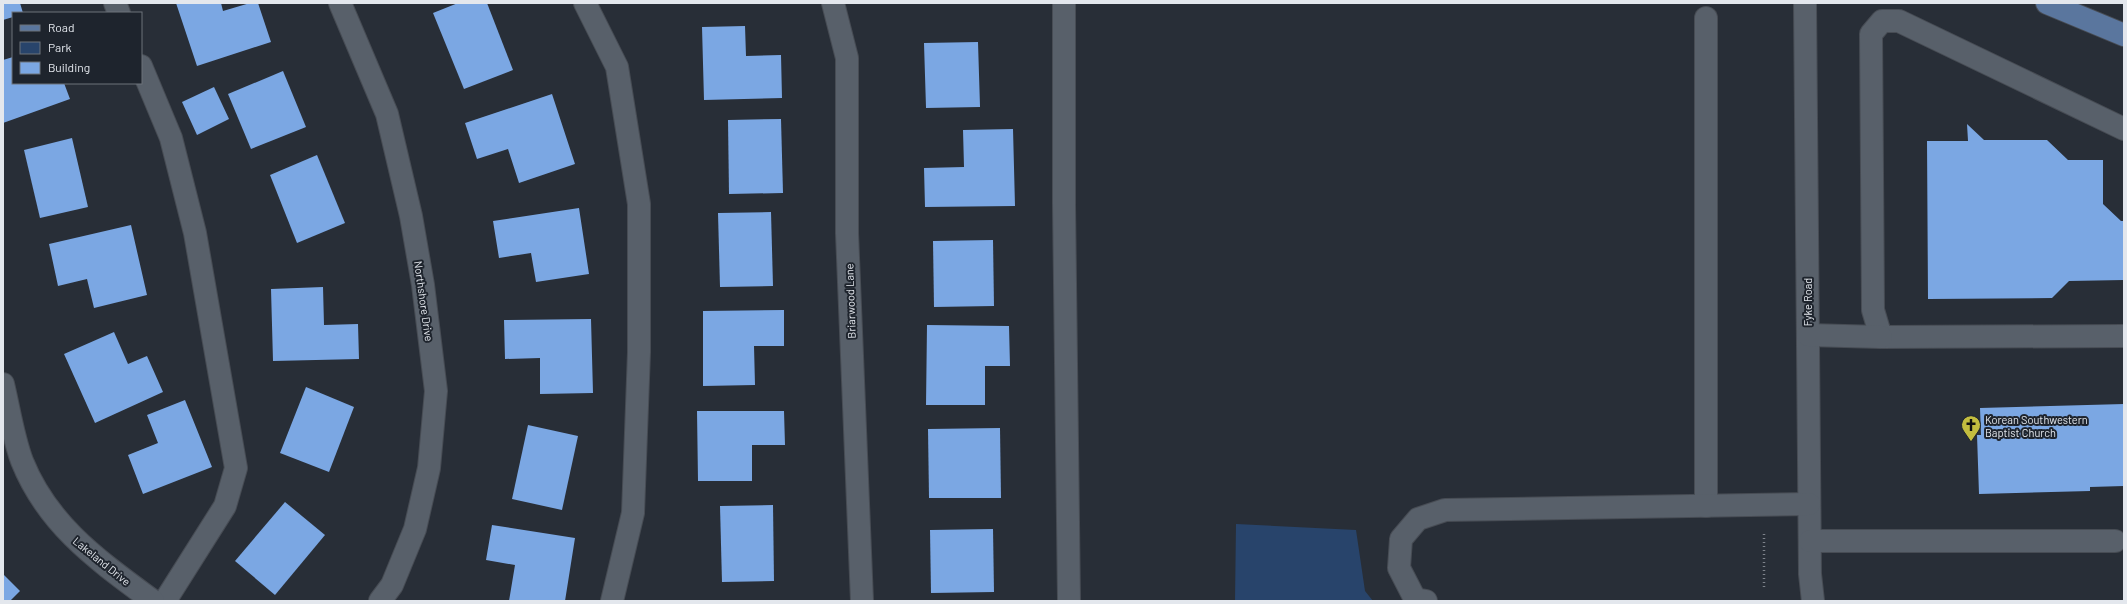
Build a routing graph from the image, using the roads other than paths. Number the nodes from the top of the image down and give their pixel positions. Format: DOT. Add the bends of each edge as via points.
graph roads {
  1 [pos="340,3"];
  2 [pos="585,3"];
  3 [pos="833,3"];
  4 [pos="1064,3"];
  5 [pos="1805,3"];
  6 [pos="2047,3"];
  7 [pos="1706,18"];
  8 [pos="2124,35"];
  9 [pos="142,68"];
  10 [pos="2124,129"];
  11 [pos="1808,335"];
  12 [pos="1881,336"];
  13 [pos="2124,336"];
  14 [pos="3,384"];
  15 [pos="1809,504"];
  16 [pos="1706,506"];
  17 [pos="1810,541"];
  18 [pos="2115,541"];
  19 [pos="153,601"];
  20 [pos="165,601"];
  21 [pos="380,601"];
  22 [pos="612,601"];
  23 [pos="862,601"];
  24 [pos="1069,601"];
  25 [pos="1426,601"];
  26 [pos="1813,601"];
  1 -- 21 [label="street, Northshore Drive" via="387,114 411,216 423,285 436,391 429,468 415,529 392,585"];
  2 -- 22 [label="street" via="617,67 639,204 639,352 633,513"];
  3 -- 23 [label="street, Briarwood Lane" via="847,58 847,232"];
  4 -- 24 [label="street"];
  5 -- 11 [label="street, Fyke Road"];
  6 -- 8 [label="main road"];
  7 -- 16 [label="street"];
  9 -- 20 [label="street" via="171,138 195,233 236,468 225,506"];
  10 -- 12 [label="street" via="1899,21 1882,21 1871,34 1874,310"];
  11 -- 12 [label="street"];
  11 -- 15 [label="street, Fyke Road"];
  12 -- 13 [label="street"];
  14 -- 19 [label="street, Lakeland Drive" via="22,460 43,502 75,541"];
  15 -- 16 [label="street"];
  15 -- 17 [label="street, Fyke Road"];
  16 -- 25 [label="street" via="1445,510 1418,520 1401,539 1399,568 1414,599"];
  17 -- 18 [label="street"];
  17 -- 26 [label="street, Fyke Road"];
}
